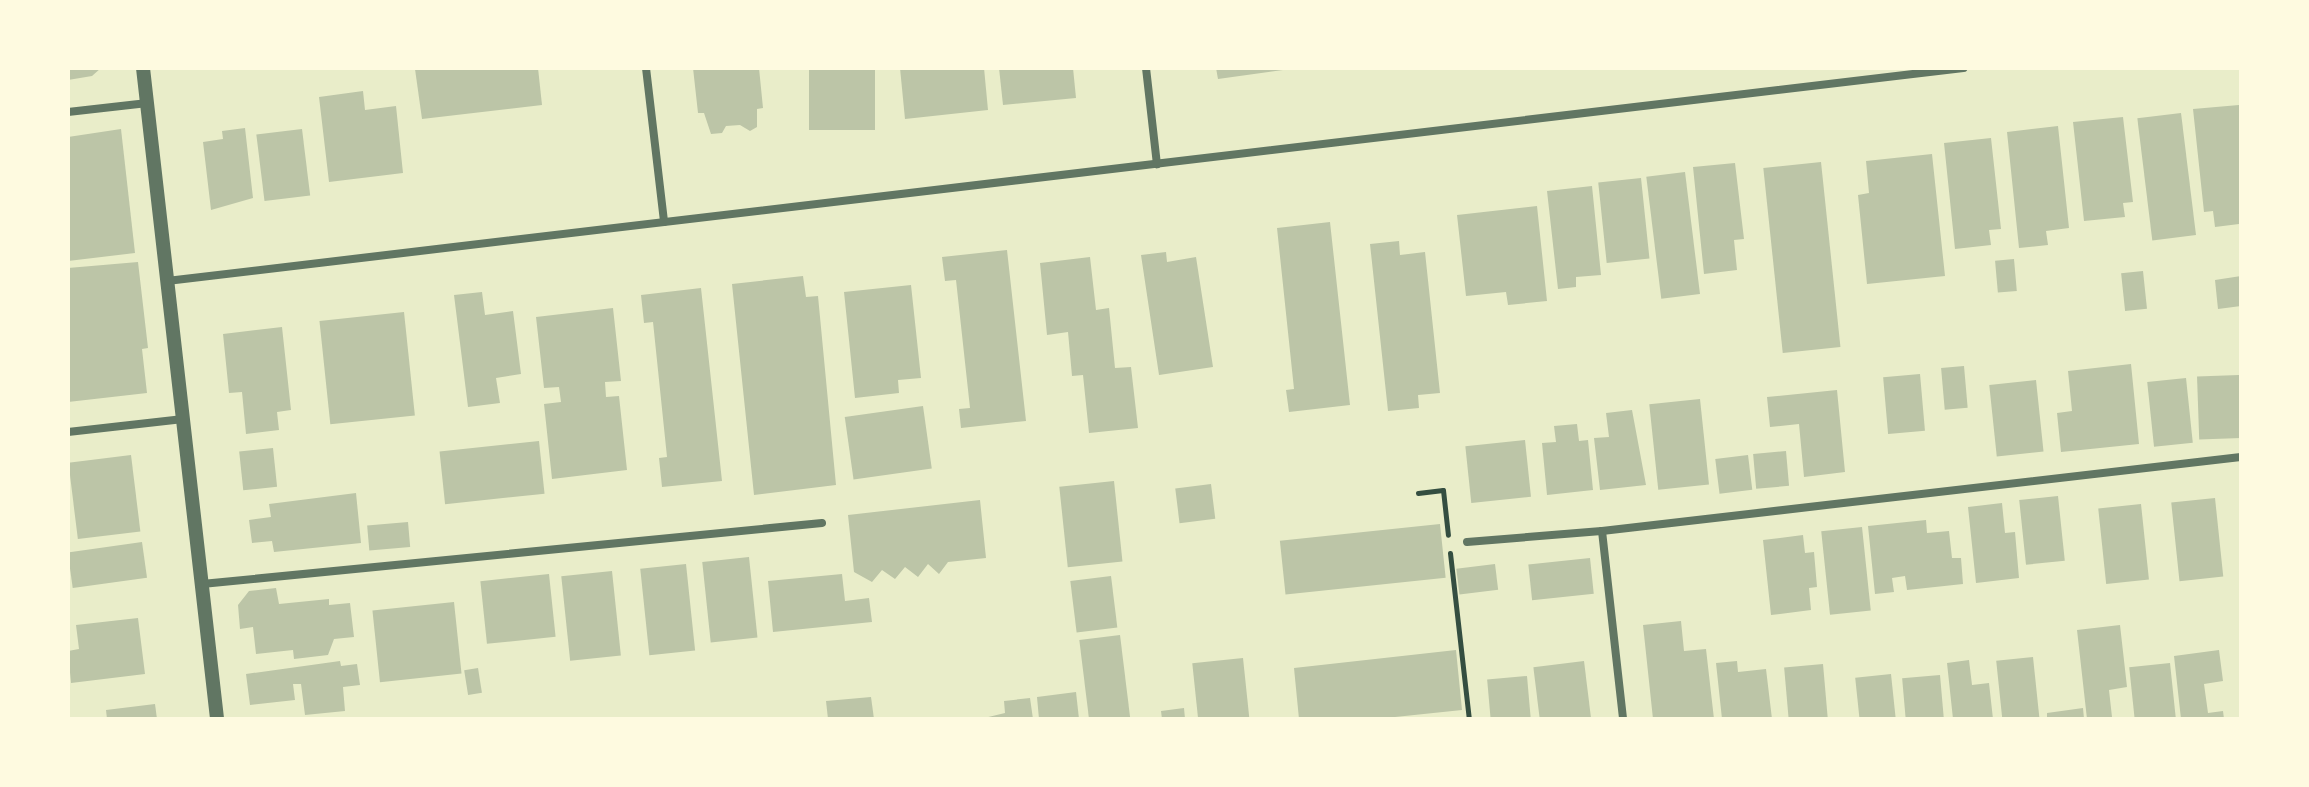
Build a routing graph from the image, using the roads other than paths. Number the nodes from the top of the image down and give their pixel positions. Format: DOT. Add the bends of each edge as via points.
graph roads {
  1 [pos="143,68"];
  2 [pos="646,68"];
  3 [pos="1146,68"];
  4 [pos="1963,68"];
  5 [pos="147,103"];
  6 [pos="68,112"];
  7 [pos="1157,164"];
  8 [pos="664,222"];
  9 [pos="167,281"];
  10 [pos="183,419"];
  11 [pos="68,432"];
  12 [pos="2241,457"];
  13 [pos="822,523"];
  14 [pos="1602,531"];
  15 [pos="1467,542"];
  16 [pos="202,584"];
  17 [pos="217,719"];
  18 [pos="1623,719"];
  1 -- 5 [label="street"];
  2 -- 8 [label="street"];
  3 -- 7 [label="street"];
  4 -- 7 [label="street"];
  5 -- 6 [label="street"];
  5 -- 9 [label="street"];
  7 -- 8 [label="street"];
  8 -- 9 [label="street"];
  9 -- 10 [label="street"];
  10 -- 11 [label="street"];
  10 -- 16 [label="street"];
  12 -- 14 [label="street"];
  13 -- 16 [label="street"];
  14 -- 15 [label="street"];
  14 -- 18 [label="street"];
  16 -- 17 [label="street"];
}
